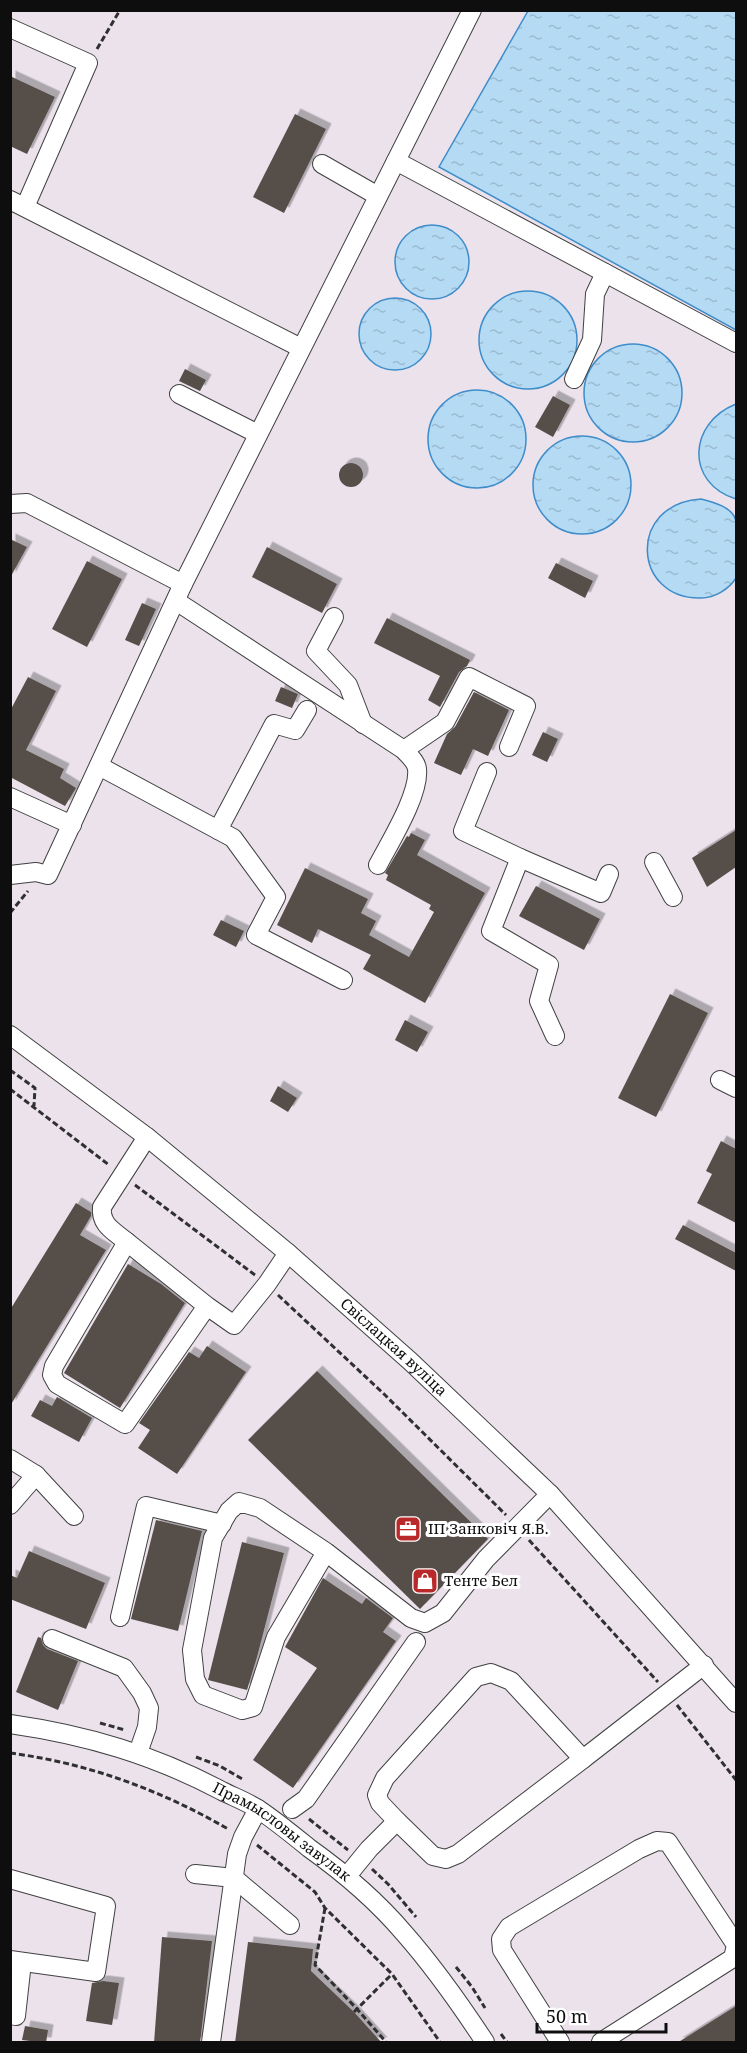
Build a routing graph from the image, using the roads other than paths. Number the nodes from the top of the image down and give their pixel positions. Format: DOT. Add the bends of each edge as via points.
graph roads {
  1 [pos="472,10"];
  2 [pos="10,28"];
  3 [pos="396,160"];
  4 [pos="322,164"];
  5 [pos="378,196"];
  6 [pos="18,204"];
  7 [pos="605,273"];
  8 [pos="736,343"];
  9 [pos="301,348"];
  10 [pos="574,379"];
  11 [pos="179,394"];
  12 [pos="258,434"];
  13 [pos="10,504"];
  14 [pos="183,584"];
  15 [pos="176,601"];
  16 [pos="334,617"];
  17 [pos="308,710"];
  18 [pos="363,724"];
  19 [pos="509,747"];
  20 [pos="404,750"];
  21 [pos="99,766"];
  22 [pos="487,772"];
  23 [pos="10,797"];
  24 [pos="72,825"];
  25 [pos="218,830"];
  26 [pos="520,858"];
  27 [pos="654,862"];
  28 [pos="378,866"];
  29 [pos="609,874"];
  30 [pos="10,875"];
  31 [pos="673,897"];
  32 [pos="343,980"];
  33 [pos="10,1035"];
  34 [pos="555,1036"];
  35 [pos="147,1137"];
  36 [pos="126,1242"];
  37 [pos="288,1253"];
  38 [pos="207,1306"];
  39 [pos="10,1459"];
  40 [pos="36,1475"];
  41 [pos="550,1494"];
  42 [pos="10,1505"];
  43 [pos="74,1516"];
  44 [pos="222,1524"];
  45 [pos="326,1552"];
  46 [pos="120,1617"];
  47 [pos="52,1639"];
  48 [pos="416,1642"];
  49 [pos="704,1665"];
  50 [pos="736,1703"];
  51 [pos="10,1724"];
  52 [pos="138,1753"];
  53 [pos="583,1759"];
  54 [pos="258,1809"];
  55 [pos="292,1809"];
  56 [pos="397,1821"];
  57 [pos="195,1874"];
  58 [pos="347,1876"];
  59 [pos="234,1878"];
  60 [pos="10,1879"];
  61 [pos="290,1924"];
  62 [pos="16,1961"];
  63 [pos="10,2015"];
  64 [pos="211,2043"];
  65 [pos="485,2043"];
  66 [pos="560,2043"];
  67 [pos="602,2043"];
  1 -- 3 [label="street"];
  2 -- 6 [label="street" via="88,63"];
  3 -- 5 [label="street"];
  3 -- 7 [label="street"];
  4 -- 5 [label="street"];
  5 -- 9 [label="street"];
  6 -- 9 [label="street"];
  7 -- 8 [label="street"];
  7 -- 10 [label="street" via="595,294 592,340"];
  9 -- 12 [label="street"];
  11 -- 12 [label="street"];
  12 -- 14 [label="street"];
  13 -- 14 [label="street" via="27,503"];
  14 -- 15 [label="street"];
  15 -- 18 [label="street"];
  15 -- 21 [label="street"];
  16 -- 18 [label="street" via="316,651 348,685"];
  17 -- 25 [label="street" via="296,730 274,724"];
  18 -- 20 [label="street"];
  19 -- 20 [label="street" via="526,706 469,677 445,722"];
  20 -- 28 [label="street" via="417,769 415,786"];
  21 -- 24 [label="street"];
  21 -- 25 [label="street"];
  22 -- 26 [label="street" via="463,831"];
  23 -- 24 [label="street"];
  24 -- 30 [label="street" via="48,875"];
  25 -- 32 [label="street" via="233,838 276,897 256,935"];
  26 -- 29 [label="street" via="601,893"];
  26 -- 34 [label="street" via="491,931 549,965 539,1002"];
  27 -- 31 [label="street"];
  33 -- 35 [label="street, Свіслацкая вуліца"];
  35 -- 36 [label="street" via="102,1207 105,1223"];
  35 -- 37 [label="street, Свіслацкая вуліца"];
  36 -- 38 [label="street"];
  36 -- 38 [label="street" via="54,1366 52,1375 57,1384 125,1424"];
  37 -- 38 [label="street" via="234,1325"];
  37 -- 41 [label="street, Свіслацкая вуліца" via="411,1361"];
  39 -- 40 [label="street"];
  40 -- 42 [label="street"];
  40 -- 43 [label="street"];
  41 -- 45 [label="street" via="486,1559 443,1613 425,1623 411,1618"];
  41 -- 49 [label="street, Свіслацкая вуліца"];
  44 -- 45 [label="street" via="239,1502 260,1508"];
  44 -- 45 [label="street" via="213,1538 192,1650 195,1679 203,1695 242,1710 254,1707 276,1637"];
  44 -- 46 [label="street" via="146,1506"];
  47 -- 52 [label="street" via="124,1668 149,1708"];
  48 -- 55 [label="street" via="306,1799"];
  49 -- 50 [label="street, Свіслацкая вуліца"];
  49 -- 53 [label="street"];
  51 -- 52 [label="street, Прамысловы завулак" via="46,1729"];
  52 -- 54 [label="street, Прамысловы завулак"];
  53 -- 56 [label="street" via="458,1854 446,1859 433,1856"];
  53 -- 56 [label="street" via="511,1681 491,1673 476,1677 385,1778 377,1795"];
  54 -- 58 [label="street, Прамысловы завулак"];
  54 -- 59 [label="street" via="237,1854"];
  56 -- 58 [label="street"];
  57 -- 59 [label="street"];
  58 -- 65 [label="street, Прамысловы завулак" via="404,1932 457,1999"];
  59 -- 61 [label="street"];
  59 -- 64 [label="street"];
  60 -- 62 [label="street" via="106,1906 96,1972"];
  62 -- 63 [label="street" via="16,2016"];
  66 -- 67 [label="street" via="502,1950 501,1939 510,1927 639,1849 657,1841 668,1842 736,1945 733,1958"];
}
